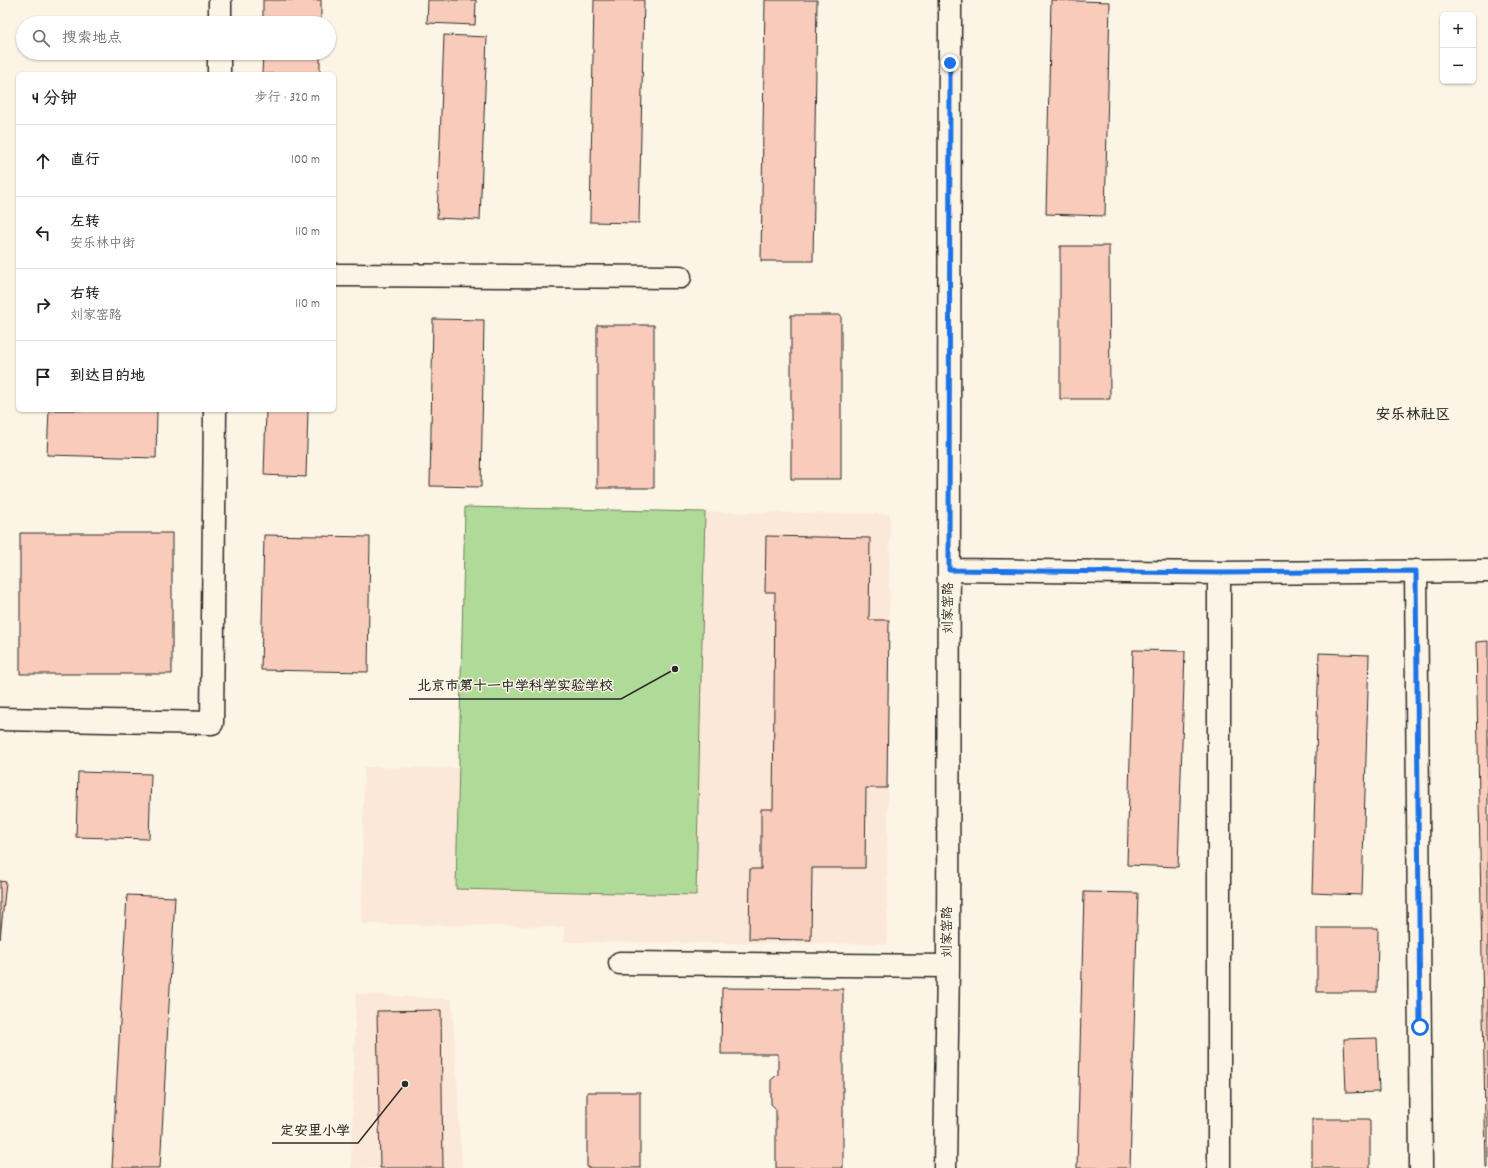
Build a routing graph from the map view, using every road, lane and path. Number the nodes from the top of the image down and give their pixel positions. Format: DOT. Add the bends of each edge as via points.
graph roads {
  1 [pos="220,0"];
  2 [pos="950,0"];
  3 [pos="220,16"];
  4 [pos="219,60"];
  5 [pos="219,72"];
  6 [pos="336,275"];
  7 [pos="680,277"];
  8 [pos="215,412"];
  9 [pos="949,570"];
  10 [pos="1416,571"];
  11 [pos="1488,571"];
  12 [pos="1219,573"];
  13 [pos="0,719"];
  14 [pos="620,963"];
  15 [pos="948,966"];
  16 [pos="945,1168"];
  17 [pos="1219,1168"];
  18 [pos="1421,1168"];
  1 -- 3 [label="street"];
  2 -- 9 [label="street, 刘家窑路"];
  4 -- 5 [label="street"];
  6 -- 7 [label="street"];
  8 -- 13 [label="street" via="212,723"];
  9 -- 12 [label="street"];
  9 -- 15 [label="street, 刘家窑路"];
  10 -- 11 [label="street"];
  10 -- 12 [label="street"];
  10 -- 18 [label="street"];
  12 -- 17 [label="street"];
  14 -- 15 [label="street"];
  15 -- 16 [label="street, 刘家窑路"];
}
